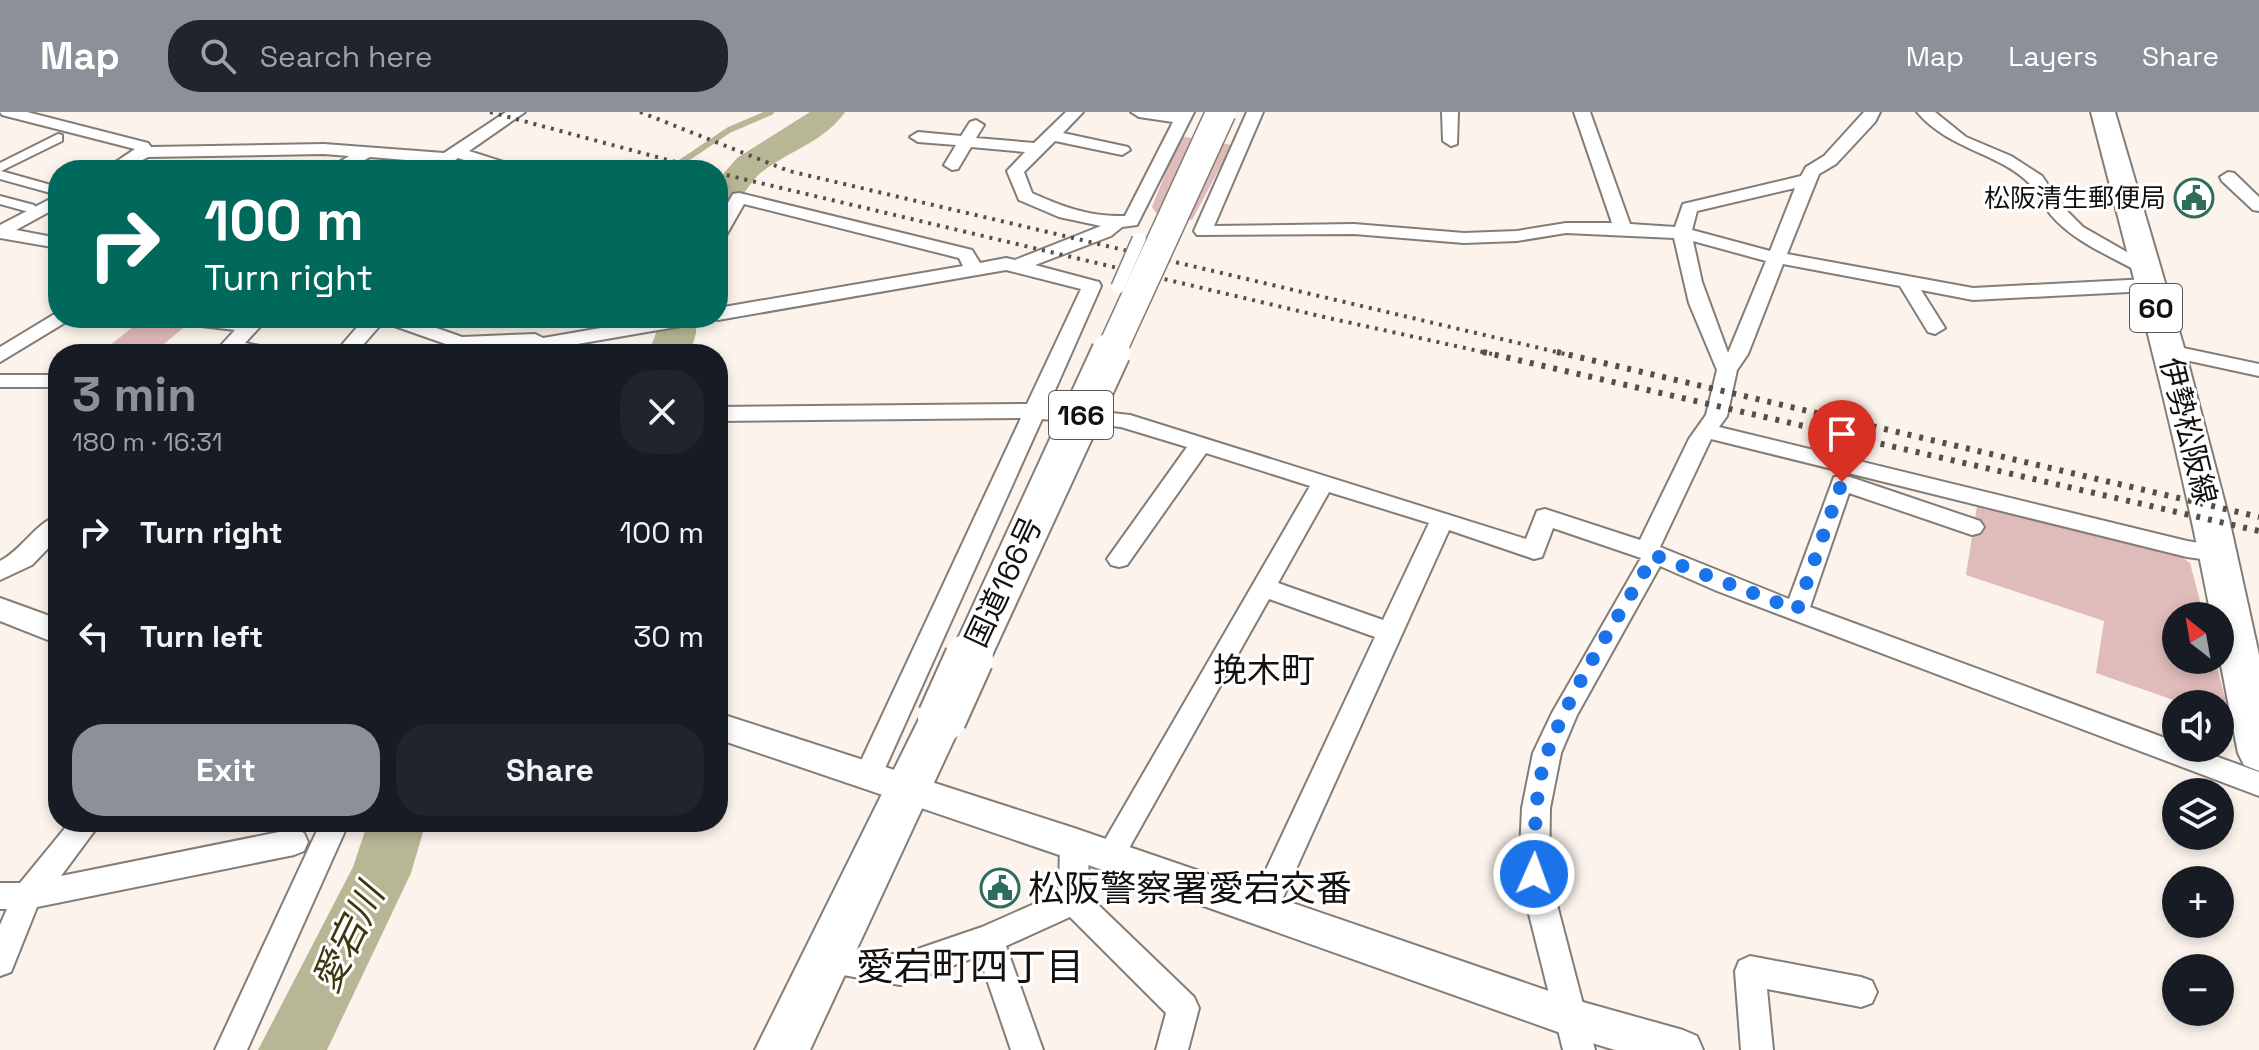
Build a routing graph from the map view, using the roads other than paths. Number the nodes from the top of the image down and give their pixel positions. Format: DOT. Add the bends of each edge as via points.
graph roads {
  1 [pos="8,112"];
  2 [pos="517,112"];
  3 [pos="1075,112"];
  4 [pos="1139,112"];
  5 [pos="1221,112"];
  6 [pos="1255,112"];
  7 [pos="1450,112"];
  8 [pos="1582,112"];
  9 [pos="1872,112"];
  10 [pos="1925,112"];
  11 [pos="2103,112"];
  12 [pos="1184,116"];
  13 [pos="976,125"];
  14 [pos="1051,135"];
  15 [pos="918,137"];
  16 [pos="58,138"];
  17 [pos="967,141"];
  18 [pos="1451,141"];
  19 [pos="1036,148"];
  20 [pos="1122,150"];
  21 [pos="145,152"];
  22 [pos="368,152"];
  23 [pos="452,155"];
  24 [pos="130,160"];
  25 [pos="353,160"];
  26 [pos="444,160"];
  27 [pos="471,160"];
  28 [pos="952,165"];
  29 [pos="0,168"];
  30 [pos="0,175"];
  31 [pos="2228,177"];
  32 [pos="1807,180"];
  33 [pos="48,188"];
  34 [pos="0,200"];
  35 [pos="48,206"];
  36 [pos="2259,206"];
  37 [pos="29,208"];
  38 [pos="728,217"];
  39 [pos="1124,222"];
  40 [pos="1623,230"];
  41 [pos="1203,231"];
  42 [pos="0,232"];
  43 [pos="1683,233"];
  44 [pos="1139,239"];
  45 [pos="48,241"];
  46 [pos="1775,258"];
  47 [pos="1017,266"];
  48 [pos="975,270"];
  49 [pos="2146,276"];
  50 [pos="1907,282"];
  51 [pos="1118,287"];
  52 [pos="728,312"];
  53 [pos="48,325"];
  54 [pos="248,328"];
  55 [pos="367,328"];
  56 [pos="412,328"];
  57 [pos="636,328"];
  58 [pos="1935,328"];
  59 [pos="234,344"];
  60 [pos="353,344"];
  61 [pos="447,344"];
  62 [pos="546,344"];
  63 [pos="2169,351"];
  64 [pos="0,356"];
  65 [pos="1727,370"];
  66 [pos="2259,370"];
  67 [pos="0,381"];
  68 [pos="48,381"];
  69 [pos="1034,411"];
  70 [pos="728,414"];
  71 [pos="1708,431"];
  72 [pos="1201,444"];
  73 [pos="1842,473"];
  74 [pos="1323,482"];
  75 [pos="1442,519"];
  76 [pos="1972,527"];
  77 [pos="48,534"];
  78 [pos="1650,553"];
  79 [pos="2216,553"];
  80 [pos="1119,559"];
  81 [pos="0,571"];
  82 [pos="1263,587"];
  83 [pos="0,609"];
  84 [pos="1797,610"];
  85 [pos="48,628"];
  86 [pos="1391,633"];
  87 [pos="728,729"];
  88 [pos="2259,753"];
  89 [pos="887,783"];
  90 [pos="2259,784"];
  91 [pos="77,832"];
  92 [pos="330,832"];
  93 [pos="294,842"];
  94 [pos="1074,844"];
  95 [pos="1109,857"];
  96 [pos="14,896"];
  97 [pos="1074,901"];
  98 [pos="1262,910"];
  99 [pos="988,939"];
  100 [pos="825,960"];
  101 [pos="0,962"];
  102 [pos="1861,992"];
  103 [pos="1576,1034"];
  104 [pos="231,1050"];
  105 [pos="782,1050"];
  106 [pos="1027,1050"];
  107 [pos="1172,1050"];
  108 [pos="1683,1050"];
  109 [pos="1757,1050"];
  1 -- 21 [label="street" via="142,146"];
  2 -- 23 [label="street"];
  3 -- 14 [label="street"];
  4 -- 12 [label="street"];
  5 -- 89 [label="highway, 国道166号 / 166, bridge" via="942,718"];
  6 -- 41 [label="street"];
  7 -- 18 [label="street"];
  8 -- 40 [label="street"];
  9 -- 32 [label="street"];
  10 -- 49 [label="street" via="1960,140 2036,180 2077,231"];
  11 -- 49 [label="main road, 伊勢松阪線 / 60"];
  12 -- 39 [label="street"];
  13 -- 17 [label="street"];
  14 -- 19 [label="street"];
  14 -- 20 [label="street"];
  15 -- 17 [label="street"];
  16 -- 29 [label="street"];
  17 -- 19 [label="street"];
  17 -- 28 [label="street"];
  19 -- 39 [label="street" via="1015,171 1025,196 1075,220"];
  21 -- 22 [label="street"];
  21 -- 24 [label="street"];
  22 -- 23 [label="street"];
  22 -- 25 [label="street"];
  23 -- 26 [label="street"];
  23 -- 27 [label="street"];
  30 -- 33 [label="street"];
  31 -- 36 [label="street"];
  32 -- 43 [label="street" via="1689,208"];
  32 -- 46 [label="street"];
  34 -- 37 [label="street"];
  35 -- 42 [label="street"];
  38 -- 48 [label="street" via="739,198 966,254"];
  39 -- 41 [label="street"];
  39 -- 47 [label="street"];
  40 -- 41 [label="street" via="1566,228 1464,238 1354,229"];
  40 -- 43 [label="street"];
  42 -- 45 [label="street"];
  43 -- 46 [label="street"];
  43 -- 65 [label="street" via="1692,275"];
  44 -- 51 [label="street, bridge"];
  46 -- 50 [label="street"];
  46 -- 65 [label="street"];
  47 -- 48 [label="street"];
  47 -- 69 [label="street" via="1092,286"];
  48 -- 52 [label="street"];
  49 -- 50 [label="street" via="1973,294"];
  49 -- 63 [label="main road, 伊勢松阪線 / 60"];
  50 -- 58 [label="street"];
  53 -- 64 [label="street"];
  54 -- 59 [label="street"];
  55 -- 60 [label="street"];
  56 -- 61 [label="street"];
  57 -- 62 [label="street"];
  63 -- 66 [label="street"];
  63 -- 79 [label="main road, 伊勢松阪線 / 60"];
  65 -- 71 [label="street" via="1720,406"];
  67 -- 68 [label="street"];
  69 -- 70 [label="street"];
  69 -- 72 [label="street" via="1123,420"];
  69 -- 89 [label="street"];
  71 -- 73 [label="street"];
  71 -- 78 [label="street"];
  72 -- 74 [label="street"];
  72 -- 80 [label="street"];
  73 -- 76 [label="street"];
  73 -- 79 [label="street"];
  73 -- 84 [label="street"];
  74 -- 75 [label="street"];
  74 -- 82 [label="street"];
  75 -- 78 [label="street" via="1534,551 1545,517"];
  75 -- 86 [label="street"];
  77 -- 81 [label="street" via="24,559"];
  78 -- 84 [label="street"];
  78 -- 103 [label="street" via="1547,753 1536,808 1534,874"];
  79 -- 88 [label="main road, 伊勢松阪線 / 60"];
  82 -- 86 [label="street"];
  82 -- 95 [label="street"];
  83 -- 85 [label="street"];
  84 -- 90 [label="street"];
  86 -- 98 [label="street"];
  87 -- 89 [label="street"];
  89 -- 94 [label="street"];
  89 -- 100 [label="highway, 国道166号 / 166"];
  91 -- 96 [label="street"];
  92 -- 104 [label="street"];
  93 -- 96 [label="street"];
  94 -- 95 [label="street"];
  94 -- 97 [label="street"];
  95 -- 98 [label="street"];
  96 -- 101 [label="street"];
  97 -- 99 [label="street"];
  97 -- 107 [label="street" via="1183,1008"];
  98 -- 103 [label="street"];
  99 -- 100 [label="street" via="900,970"];
  99 -- 106 [label="street"];
  100 -- 105 [label="highway, 国道166号 / 166"];
  102 -- 109 [label="street" via="1750,971"];
  103 -- 108 [label="street"];
}
